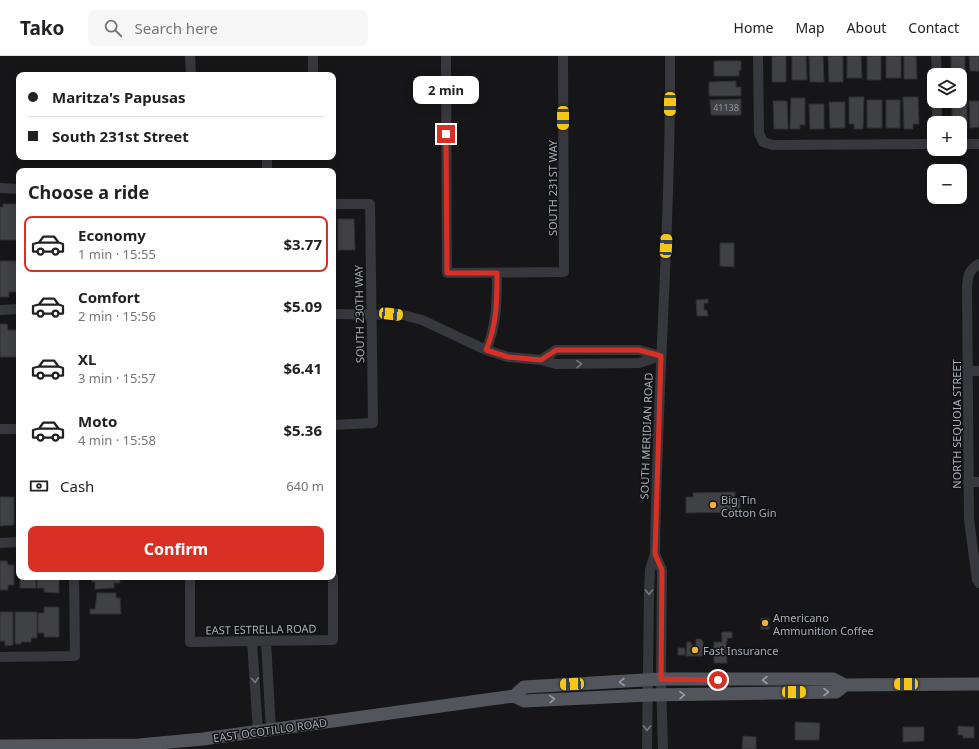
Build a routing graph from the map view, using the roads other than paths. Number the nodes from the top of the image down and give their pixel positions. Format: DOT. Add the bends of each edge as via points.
graph roads {
  1 [pos="190,56"];
  2 [pos="313,56"];
  3 [pos="446,56"];
  4 [pos="563,56"];
  5 [pos="670,56"];
  6 [pos="758,56"];
  7 [pos="936,56"];
  8 [pos="936,68"];
  9 [pos="191,72"];
  10 [pos="313,72"];
  11 [pos="927,144"];
  12 [pos="967,144"];
  13 [pos="979,144"];
  14 [pos="0,188"];
  15 [pos="16,189"];
  16 [pos="336,204"];
  17 [pos="977,265"];
  18 [pos="497,273"];
  19 [pos="0,310"];
  20 [pos="16,310"];
  21 [pos="336,314"];
  22 [pos="371,314"];
  23 [pos="486,350"];
  24 [pos="661,356"];
  25 [pos="541,360"];
  26 [pos="967,371"];
  27 [pos="979,371"];
  28 [pos="336,424"];
  29 [pos="0,429"];
  30 [pos="16,429"];
  31 [pos="968,482"];
  32 [pos="979,482"];
  33 [pos="0,542"];
  34 [pos="16,542"];
  35 [pos="74,580"];
  36 [pos="190,580"];
  37 [pos="333,580"];
  38 [pos="979,583"];
  39 [pos="252,641"];
  40 [pos="266,641"];
  41 [pos="0,657"];
  42 [pos="655,680"];
  43 [pos="979,684"];
  44 [pos="845,685"];
  45 [pos="648,695"];
  46 [pos="662,695"];
  47 [pos="514,696"];
  48 [pos="265,732"];
  49 [pos="0,746"];
  50 [pos="647,749"];
  51 [pos="663,749"];
  1 -- 9 [label="street"];
  2 -- 10 [label="street"];
  3 -- 18 [label="street" via="447,273"];
  4 -- 18 [label="street, SOUTH 231ST WAY" via="564,272"];
  5 -- 24 [label="street, SOUTH MERIDIAN ROAD" via="669,168"];
  6 -- 11 [label="street" via="759,133 763,142 773,145"];
  7 -- 8 [label="street"];
  12 -- 13 [label="street"];
  14 -- 15 [label="street"];
  16 -- 22 [label="street, SOUTH 230TH WAY" via="370,204"];
  17 -- 26 [label="street, NORTH SEQUOIA STREET" via="968,274"];
  18 -- 23 [label="street" via="495,318"];
  19 -- 20 [label="street"];
  21 -- 22 [label="street"];
  22 -- 23 [label="street" via="403,315 422,320"];
  22 -- 28 [label="street, SOUTH 230TH WAY" via="373,423"];
  23 -- 25 [label="street" via="508,357"];
  25 -- 24 [label="street, one-way" via="556,364 639,363"];
  24 -- 25 [label="street" via="639,350 556,350"];
  24 -- 42 [label="street, SOUTH MERIDIAN ROAD" via="655,554 662,570"];
  26 -- 27 [label="street"];
  26 -- 31 [label="street, NORTH SEQUOIA STREET"];
  29 -- 30 [label="street"];
  31 -- 32 [label="street"];
  31 -- 38 [label="street, NORTH SEQUOIA STREET" via="969,519"];
  33 -- 34 [label="street"];
  35 -- 41 [label="street" via="75,656"];
  36 -- 39 [label="street, EAST ESTRELLA ROAD" via="190,642"];
  37 -- 40 [label="street, EAST ESTRELLA ROAD" via="333,640"];
  39 -- 40 [label="street, EAST ESTRELLA ROAD"];
  39 -- 48 [label="street, one-way"];
  40 -- 48 [label="street"];
  44 -- 42 [label="main road, one-way" via="833,679"];
  42 -- 45 [label="street, SOUTH MERIDIAN ROAD"];
  42 -- 46 [label="street, SOUTH MERIDIAN ROAD"];
  42 -- 47 [label="main road, one-way" via="524,687"];
  43 -- 44 [label="main road"];
  46 -- 44 [label="main road, one-way" via="836,692"];
  45 -- 46 [label="main road"];
  47 -- 45 [label="main road, one-way" via="524,701"];
  45 -- 50 [label="street, SOUTH MERIDIAN ROAD, one-way"];
  46 -- 51 [label="street, SOUTH MERIDIAN ROAD"];
  47 -- 48 [label="main road, EAST OCOTILLO ROAD"];
  48 -- 49 [label="main road, EAST OCOTILLO ROAD" via="140,745"];
}
